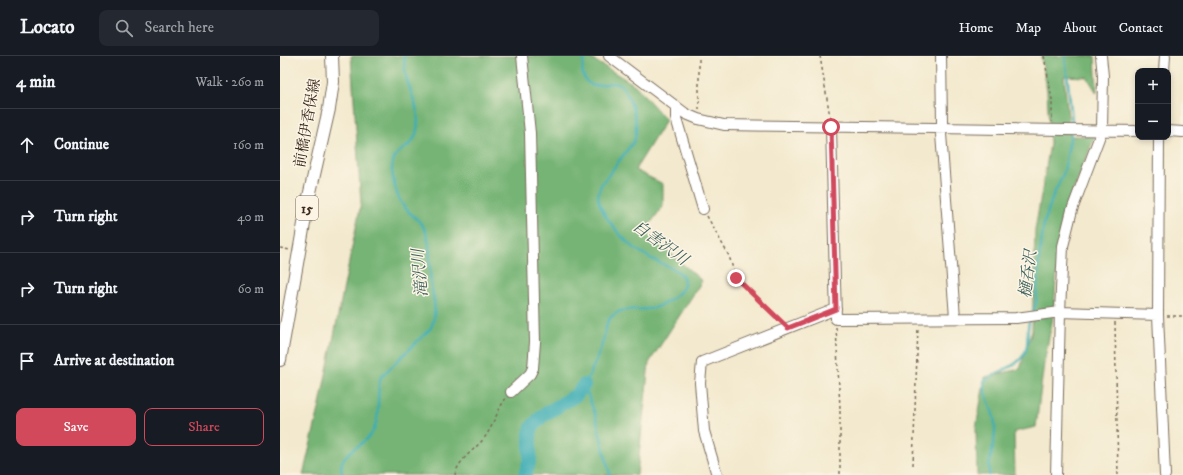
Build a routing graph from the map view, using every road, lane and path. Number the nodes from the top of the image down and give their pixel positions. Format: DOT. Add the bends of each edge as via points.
graph roads {
  1 [pos="332,56"];
  2 [pos="522,56"];
  3 [pos="609,56"];
  4 [pos="699,56"];
  5 [pos="820,56"];
  6 [pos="941,56"];
  7 [pos="1044,56"];
  8 [pos="1102,56"];
  9 [pos="1165,56"];
  10 [pos="1164,68"];
  11 [pos="676,108"];
  12 [pos="698,120"];
  13 [pos="831,127"];
  14 [pos="942,128"];
  15 [pos="1053,129"];
  16 [pos="1102,130"];
  17 [pos="1135,131"];
  18 [pos="1171,131"];
  19 [pos="1183,132"];
  20 [pos="1159,140"];
  21 [pos="703,209"];
  22 [pos="1060,312"];
  23 [pos="836,314"];
  24 [pos="1115,314"];
  25 [pos="1158,315"];
  26 [pos="1183,316"];
  27 [pos="955,317"];
  28 [pos="918,318"];
  29 [pos="788,328"];
  30 [pos="280,360"];
  31 [pos="511,392"];
  32 [pos="912,464"];
  33 [pos="455,475"];
  34 [pos="717,475"];
  35 [pos="840,475"];
  36 [pos="1056,475"];
  37 [pos="1118,475"];
  38 [pos="1165,475"];
  1 -- 30 [label="main road, 前橋伊香保線 / 15" via="333,82 329,109 308,201"];
  2 -- 31 [label="street" via="530,133 535,342 533,368"];
  3 -- 11 [label="street"];
  4 -- 12 [label="path"];
  5 -- 13 [label="path"];
  6 -- 14 [label="street"];
  7 -- 15 [label="path" via="1052,99"];
  8 -- 16 [label="street"];
  9 -- 10 [label="street"];
  11 -- 12 [label="street"];
  11 -- 21 [label="street" via="676,118"];
  12 -- 13 [label="street" via="724,125"];
  13 -- 14 [label="street"];
  13 -- 23 [label="street"];
  14 -- 15 [label="street"];
  14 -- 27 [label="street"];
  15 -- 16 [label="street"];
  16 -- 17 [label="street"];
  16 -- 22 [label="street" via="1067,227 1062,263"];
  18 -- 19 [label="street"];
  20 -- 25 [label="street"];
  21 -- 29 [label="path" via="729,256 736,278"];
  22 -- 24 [label="street"];
  22 -- 27 [label="street" via="1016,318"];
  22 -- 36 [label="street"];
  23 -- 28 [label="street"];
  23 -- 29 [label="street"];
  23 -- 35 [label="path"];
  24 -- 25 [label="street"];
  24 -- 37 [label="path"];
  25 -- 26 [label="path"];
  25 -- 38 [label="street"];
  27 -- 28 [label="street"];
  28 -- 32 [label="path"];
  29 -- 34 [label="street" via="702,362 700,383 704,431"];
  31 -- 33 [label="path" via="502,403 487,435 464,458"];
}
